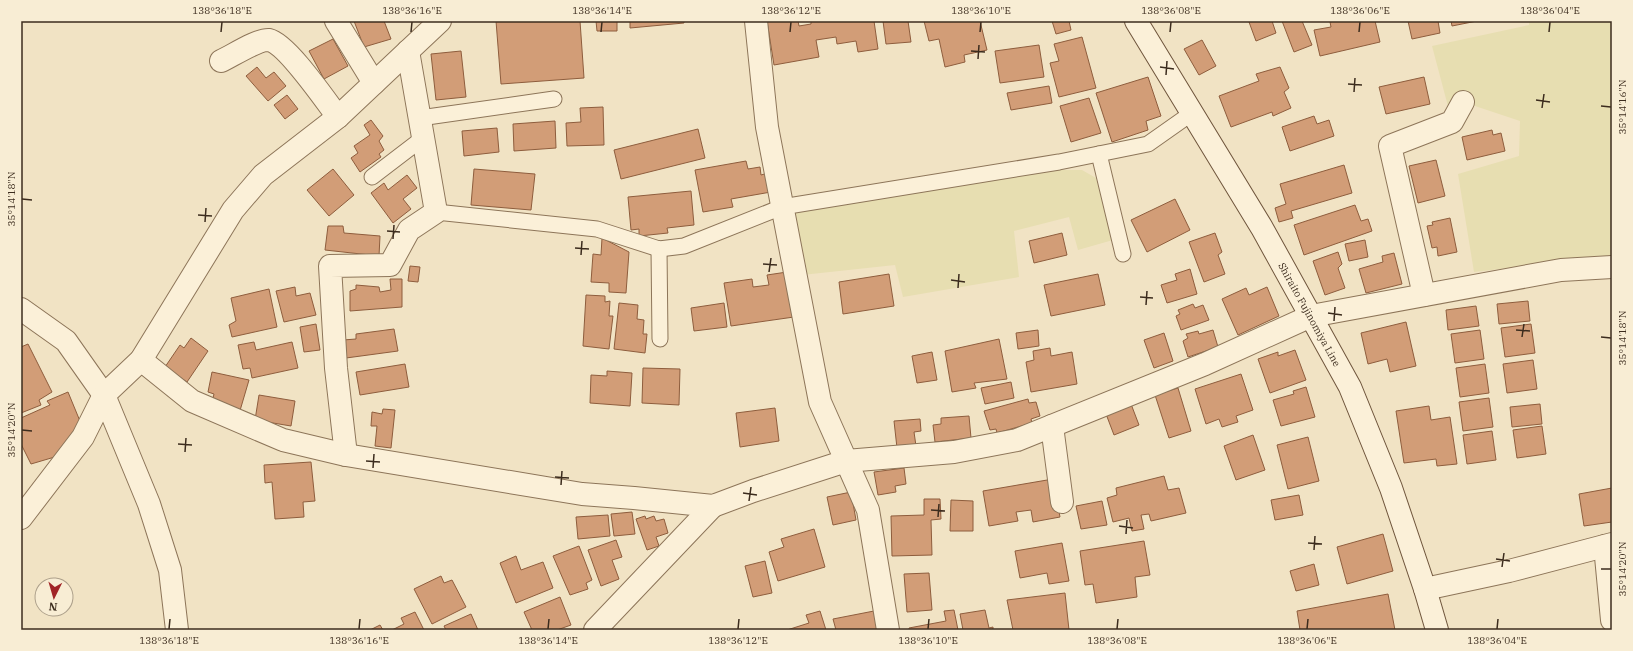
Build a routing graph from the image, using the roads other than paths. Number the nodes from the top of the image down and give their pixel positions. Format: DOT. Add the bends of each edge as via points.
graph roads {
  1 [pos="336,21"];
  2 [pos="440,21"];
  3 [pos="756,21"];
  4 [pos="1136,21"];
  5 [pos="408,50"];
  6 [pos="222,61"];
  7 [pos="374,83"];
  8 [pos="554,100"];
  9 [pos="1463,102"];
  10 [pos="1192,113"];
  11 [pos="338,117"];
  12 [pos="421,128"];
  13 [pos="1099,154"];
  14 [pos="372,177"];
  15 [pos="782,207"];
  16 [pos="436,212"];
  17 [pos="660,249"];
  18 [pos="1123,254"];
  19 [pos="1612,267"];
  20 [pos="1424,295"];
  21 [pos="21,309"];
  22 [pos="1311,316"];
  23 [pos="660,338"];
  24 [pos="141,360"];
  25 [pos="104,395"];
  26 [pos="1052,426"];
  27 [pos="346,455"];
  28 [pos="846,461"];
  29 [pos="1062,502"];
  30 [pos="714,506"];
  31 [pos="21,518"];
  32 [pos="1609,545"];
  33 [pos="1425,589"];
  34 [pos="1612,620"];
  35 [pos="176,630"];
  36 [pos="594,630"];
  37 [pos="888,630"];
  38 [pos="1437,630"];
  1 -- 7 [label="street"];
  2 -- 5 [label="street"];
  3 -- 15 [label="street" via="767,127"];
  4 -- 10 [label="street, Shiraito Fujinomiya Line"];
  5 -- 7 [label="street"];
  5 -- 12 [label="street"];
  6 -- 11 [label="street" via="261,41 269,40 279,45 297,64"];
  7 -- 11 [label="street"];
  8 -- 12 [label="lane"];
  9 -- 20 [label="street" via="1452,122 1390,146"];
  10 -- 13 [label="lane" via="1148,144"];
  10 -- 22 [label="street, Shiraito Fujinomiya Line" via="1262,228"];
  11 -- 24 [label="street" via="263,175 233,210"];
  12 -- 14 [label="lane"];
  12 -- 16 [label="street"];
  13 -- 15 [label="lane"];
  13 -- 18 [label="lane"];
  15 -- 17 [label="lane" via="684,246"];
  15 -- 28 [label="street" via="820,402"];
  16 -- 17 [label="lane" via="597,229"];
  16 -- 27 [label="street" via="409,230 390,265 330,266 336,368"];
  17 -- 23 [label="lane"];
  19 -- 20 [label="street" via="1561,270"];
  20 -- 22 [label="street"];
  21 -- 25 [label="street" via="66,342"];
  22 -- 26 [label="street" via="1205,364"];
  22 -- 33 [label="street, Shiraito Fujinomiya Line" via="1350,387 1391,488"];
  24 -- 25 [label="street"];
  24 -- 27 [label="street" via="192,401 283,440"];
  25 -- 31 [label="street" via="83,437"];
  25 -- 35 [label="street" via="149,504 170,570"];
  26 -- 28 [label="street" via="1017,440 954,452"];
  26 -- 29 [label="street"];
  27 -- 30 [label="street" via="582,494"];
  28 -- 30 [label="street"];
  28 -- 37 [label="street" via="868,510"];
  30 -- 36 [label="street"];
  32 -- 33 [label="street" via="1509,571"];
  32 -- 34 [label="street"];
  33 -- 38 [label="street, Shiraito Fujinomiya Line"];
}
